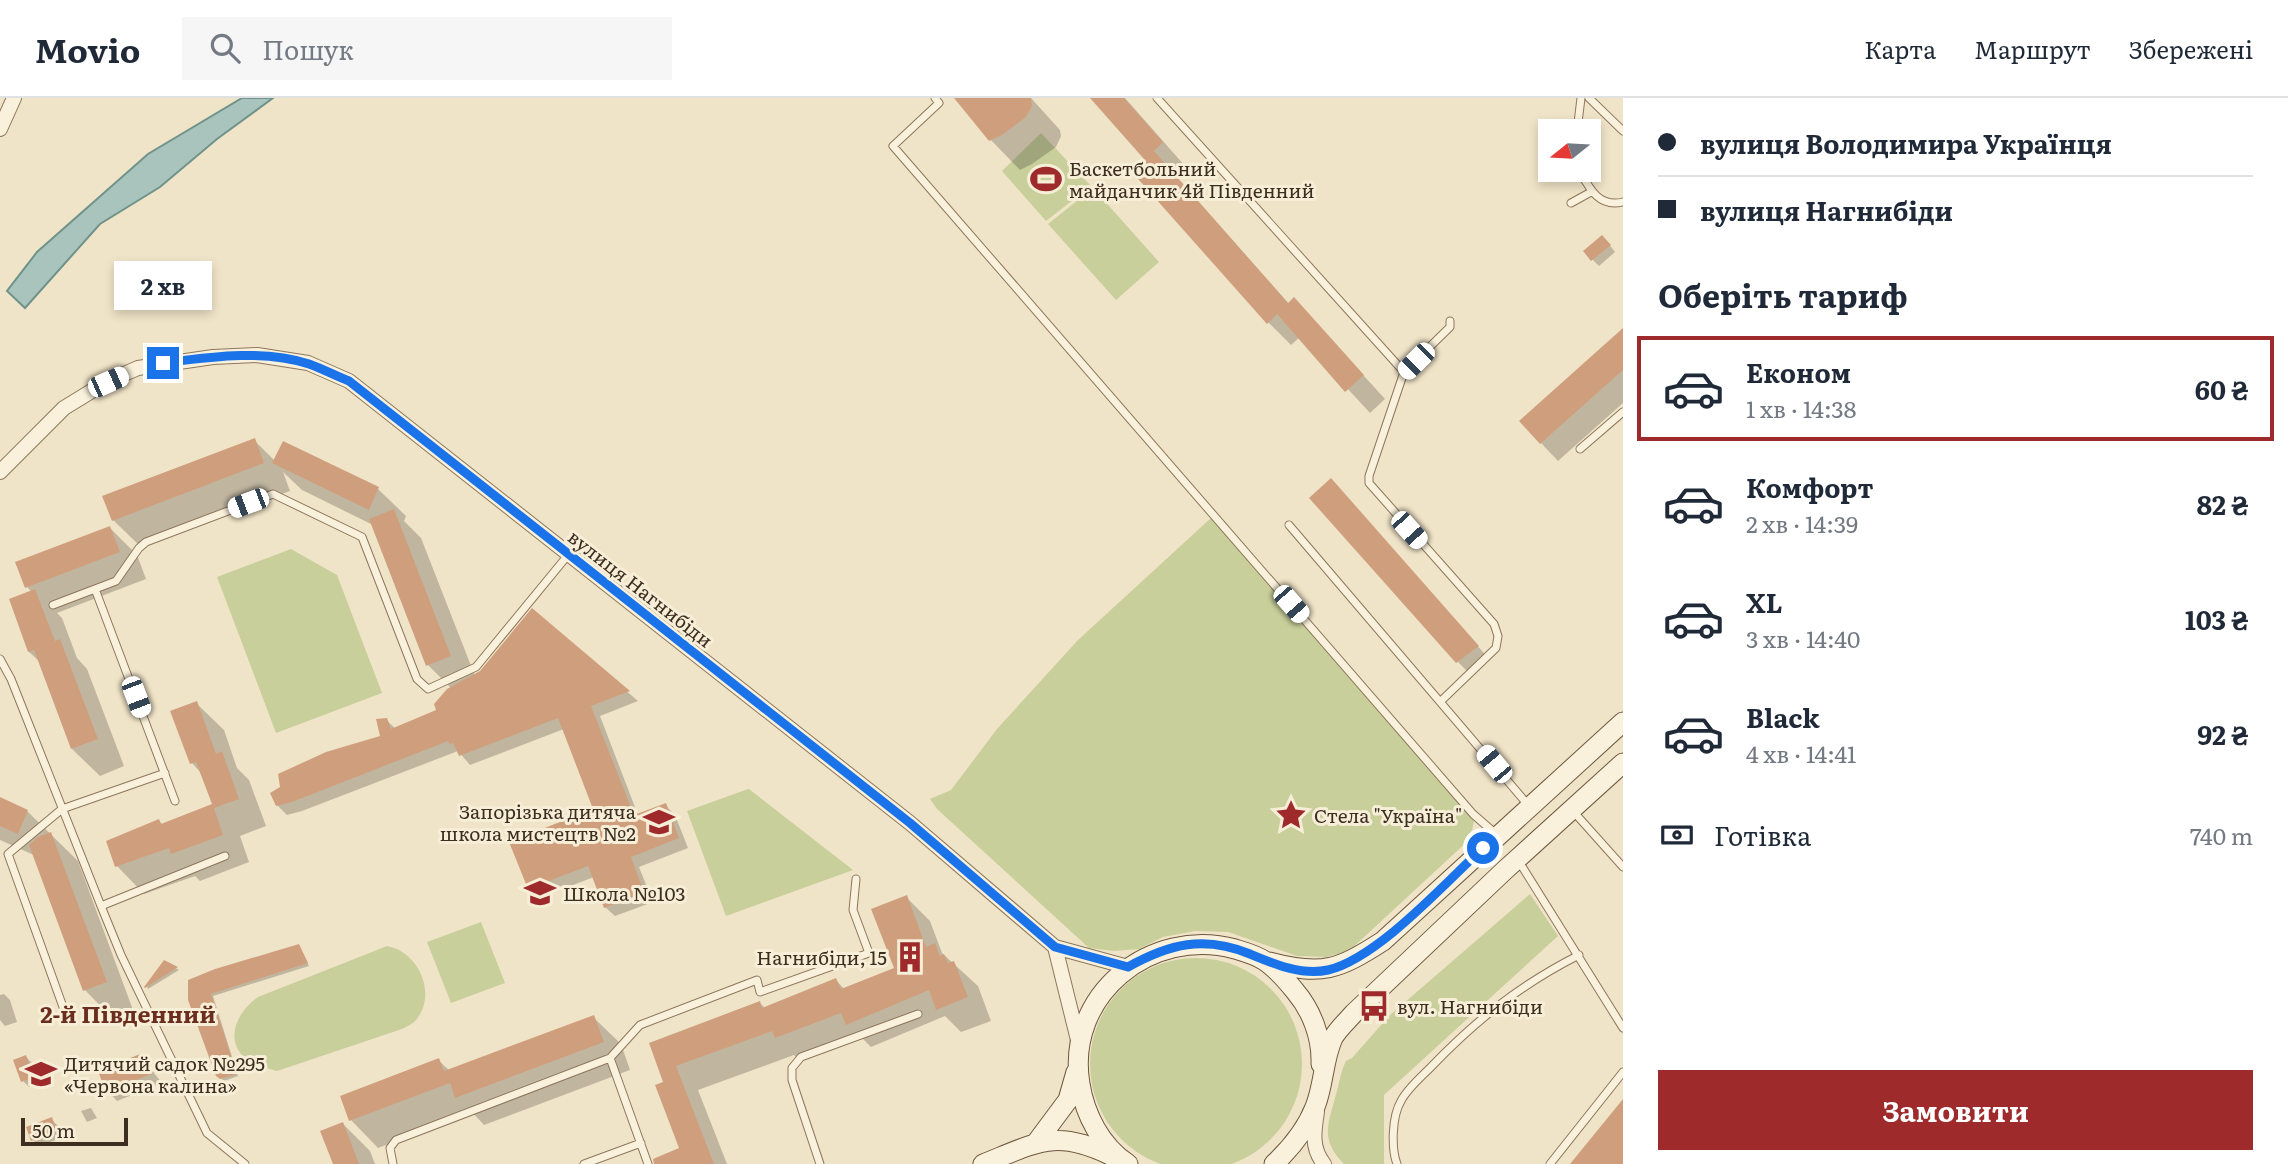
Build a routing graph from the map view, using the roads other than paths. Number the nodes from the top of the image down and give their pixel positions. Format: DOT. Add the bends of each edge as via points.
graph roads {
  1 [pos="14,98"];
  2 [pos="935,98"];
  3 [pos="1157,98"];
  4 [pos="1581,98"];
  5 [pos="1589,98"];
  6 [pos="1578,119"];
  7 [pos="0,129"];
  8 [pos="1623,131"];
  9 [pos="1586,182"];
  10 [pos="1591,192"];
  11 [pos="1623,202"];
  12 [pos="1571,204"];
  13 [pos="1450,321"];
  14 [pos="1404,372"];
  15 [pos="1623,412"];
  16 [pos="1580,449"];
  17 [pos="0,471"];
  18 [pos="1289,524"];
  19 [pos="568,555"];
  20 [pos="96,589"];
  21 [pos="53,605"];
  22 [pos="0,659"];
  23 [pos="1441,701"];
  24 [pos="1623,722"];
  25 [pos="1623,763"];
  26 [pos="165,773"];
  27 [pos="174,801"];
  28 [pos="1530,807"];
  29 [pos="62,809"];
  30 [pos="1572,810"];
  31 [pos="1497,835"];
  32 [pos="4,853"];
  33 [pos="225,856"];
  34 [pos="1517,858"];
  35 [pos="1623,867"];
  36 [pos="856,879"];
  37 [pos="101,906"];
  38 [pos="1055,947"];
  39 [pos="1579,955"];
  40 [pos="1265,961"];
  41 [pos="1128,967"];
  42 [pos="918,1014"];
  43 [pos="67,1018"];
  44 [pos="1623,1028"];
  45 [pos="1080,1047"];
  46 [pos="610,1058"];
  47 [pos="1623,1072"];
  48 [pos="1321,1090"];
  49 [pos="641,1143"];
  50 [pos="1037,1143"];
  51 [pos="1126,1163"];
  52 [pos="246,1164"];
  53 [pos="393,1164"];
  54 [pos="584,1164"];
  55 [pos="648,1164"];
  56 [pos="820,1164"];
  57 [pos="982,1164"];
  58 [pos="1274,1164"];
  59 [pos="1324,1164"];
  60 [pos="1396,1164"];
  61 [pos="1550,1164"];
  1 -- 7 [label="street"];
  2 -- 31 [label="lane" via="939,103 893,146"];
  3 -- 14 [label="lane"];
  4 -- 6 [label="lane"];
  5 -- 8 [label="lane"];
  9 -- 10 [label="lane"];
  10 -- 11 [label="lane" via="1611,204"];
  10 -- 12 [label="lane"];
  13 -- 14 [label="lane" via="1450,327"];
  14 -- 23 [label="lane" via="1369,483 1494,624 1498,636 1496,648"];
  15 -- 16 [label="lane"];
  17 -- 19 [label="street, вулиця Нагнибіди" via="64,408 118,377 163,363 257,355 308,363 349,381"];
  18 -- 23 [label="lane"];
  19 -- 20 [label="lane" via="476,667 428,689 417,679 362,537 274,494 146,542 116,581"];
  19 -- 38 [label="street, вулиця Нагнибіди" via="910,823"];
  20 -- 21 [label="lane"];
  20 -- 26 [label="lane"];
  22 -- 29 [label="lane"];
  23 -- 28 [label="lane"];
  24 -- 28 [label="street"];
  25 -- 30 [label="street"];
  26 -- 27 [label="lane"];
  26 -- 29 [label="lane"];
  28 -- 31 [label="street"];
  29 -- 32 [label="lane"];
  29 -- 37 [label="lane"];
  30 -- 34 [label="street"];
  30 -- 35 [label="lane"];
  31 -- 40 [label="street" via="1383,941 1354,960 1327,970 1297,970"];
  32 -- 43 [label="lane"];
  33 -- 37 [label="lane"];
  34 -- 39 [label="lane"];
  34 -- 48 [label="street" via="1334,1035"];
  36 -- 46 [label="lane" via="853,910 869,953 760,992 757,980 640,1025"];
  37 -- 52 [label="lane" via="207,1133"];
  38 -- 41 [label="street, вулиця Нагнибіди"];
  38 -- 45 [label="street"];
  39 -- 44 [label="lane"];
  39 -- 60 [label="lane" via="1512,993 1412,1087 1400,1101 1395,1119"];
  40 -- 41 [label="street" via="1218,945 1186,944 1155,952"];
  40 -- 48 [label="street" via="1301,998 1316,1027 1322,1049"];
  41 -- 45 [label="street" via="1105,989 1088,1016"];
  42 -- 56 [label="lane" via="801,1057 792,1068"];
  45 -- 50 [label="street" via="1068,1100"];
  45 -- 51 [label="street" via="1083,1100 1108,1146"];
  46 -- 49 [label="lane"];
  46 -- 53 [label="lane" via="396,1140 390,1148"];
  47 -- 61 [label="lane"];
  48 -- 58 [label="street" via="1306,1127"];
  48 -- 59 [label="street" via="1313,1139"];
  49 -- 54 [label="lane"];
  49 -- 55 [label="lane"];
  50 -- 51 [label="street" via="1057,1139 1085,1144"];
  50 -- 57 [label="street"];
}
